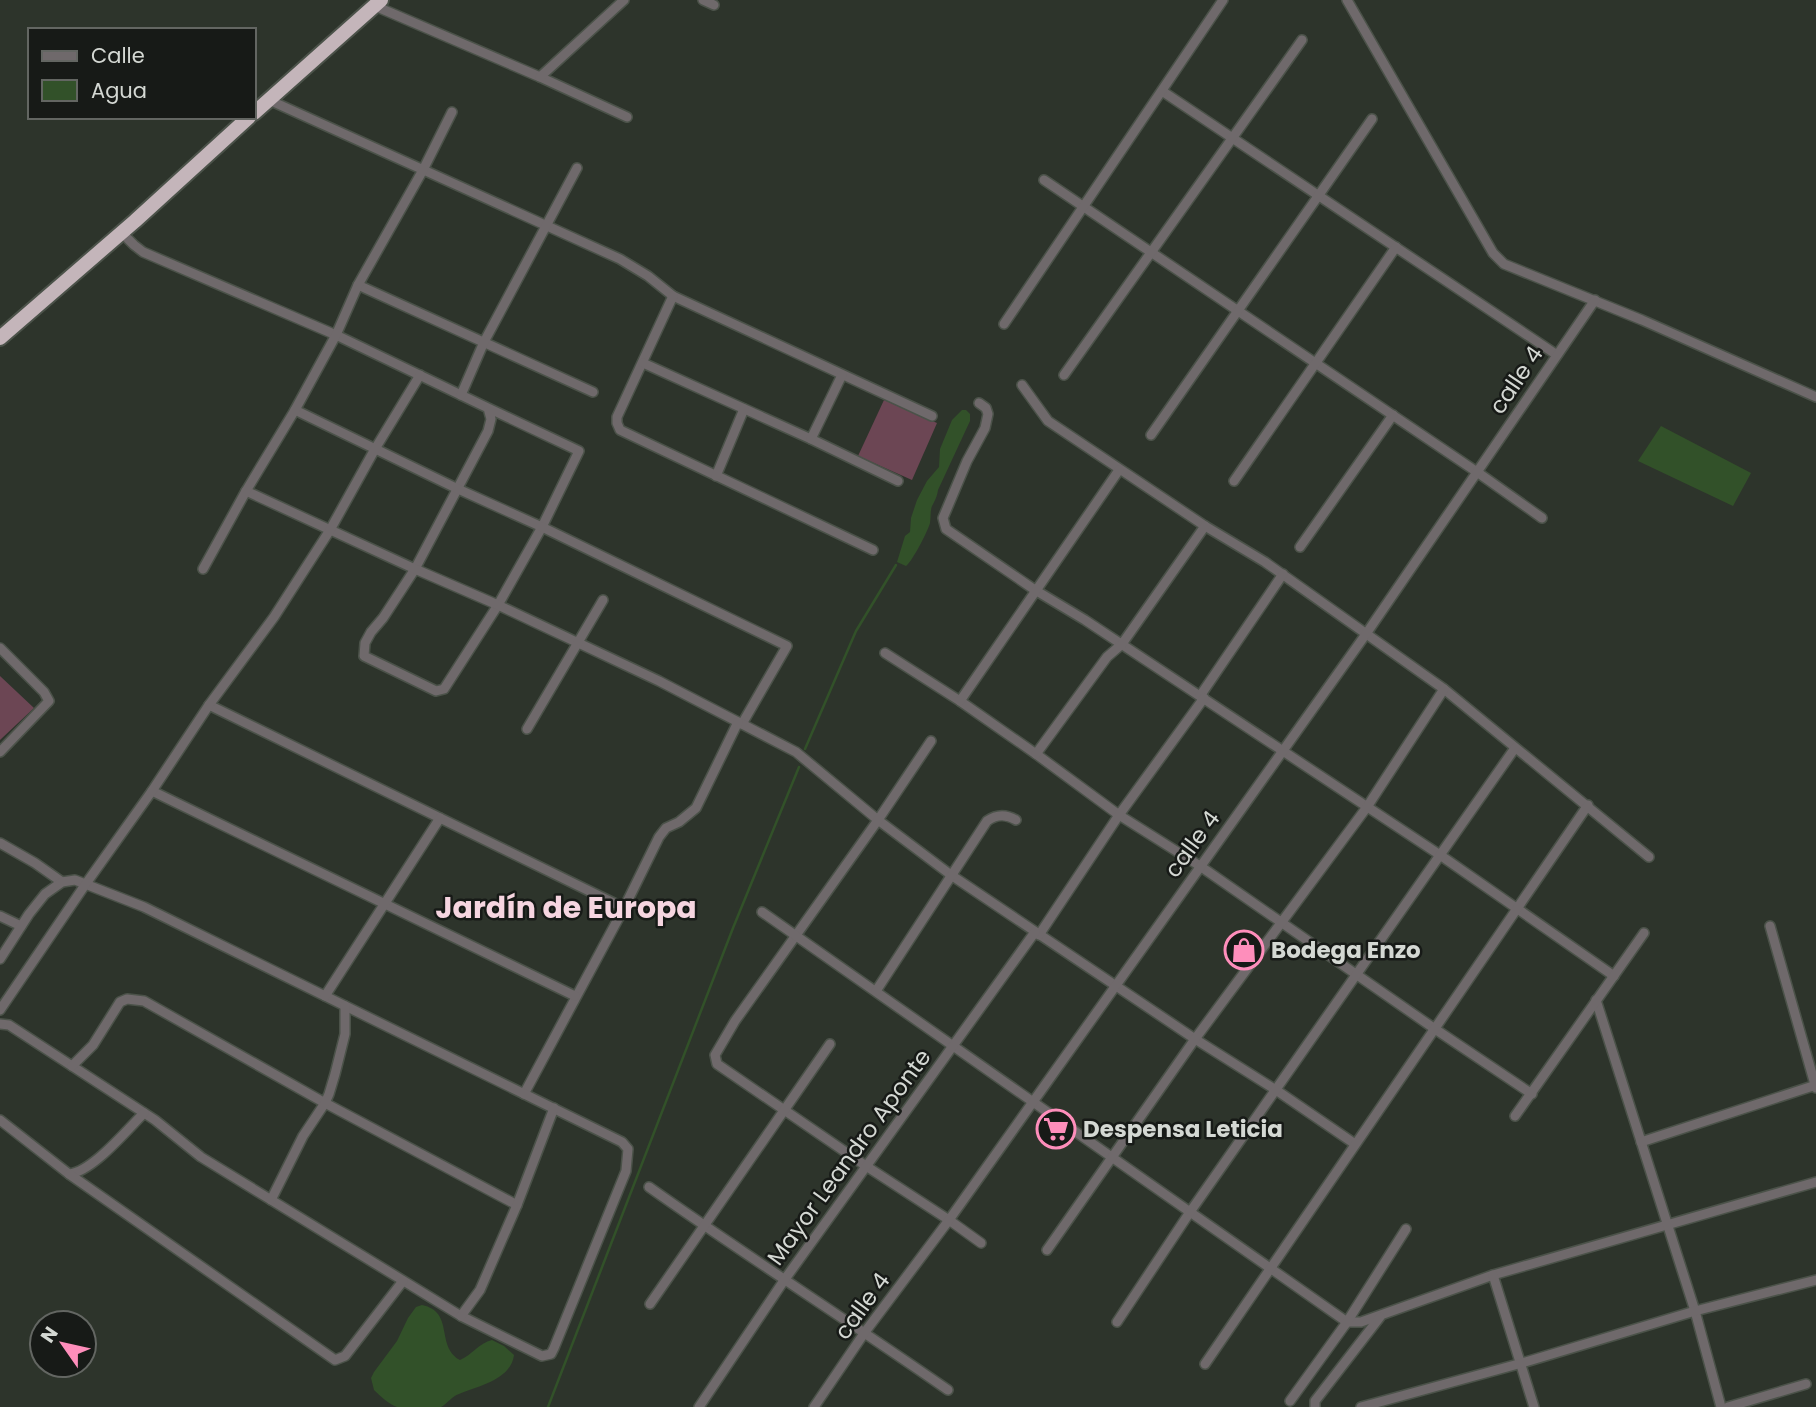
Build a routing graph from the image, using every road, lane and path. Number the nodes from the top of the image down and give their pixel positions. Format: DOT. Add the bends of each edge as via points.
graph roads {
  1 [pos="624,0"];
  2 [pos="703,0"];
  3 [pos="1223,0"];
  4 [pos="1347,0"];
  5 [pos="378,3"];
  6 [pos="715,5"];
  7 [pos="1302,40"];
  8 [pos="540,77"];
  9 [pos="1162,91"];
  10 [pos="270,100"];
  11 [pos="256,111"];
  12 [pos="452,112"];
  13 [pos="627,117"];
  14 [pos="247,119"];
  15 [pos="1372,119"];
  16 [pos="1232,138"];
  17 [pos="577,167"];
  18 [pos="423,170"];
  19 [pos="1044,180"];
  20 [pos="1318,196"];
  21 [pos="1084,206"];
  22 [pos="547,225"];
  23 [pos="121,232"];
  24 [pos="1396,247"];
  25 [pos="1151,252"];
  26 [pos="358,285"];
  27 [pos="673,296"];
  28 [pos="1595,300"];
  29 [pos="1238,310"];
  30 [pos="1004,324"];
  31 [pos="336,335"];
  32 [pos="0,338"];
  33 [pos="484,342"];
  34 [pos="1557,355"];
  35 [pos="643,363"];
  36 [pos="1316,363"];
  37 [pos="420,375"];
  38 [pos="842,375"];
  39 [pos="1063,375"];
  40 [pos="1022,385"];
  41 [pos="593,392"];
  42 [pos="461,395"];
  43 [pos="1816,397"];
  44 [pos="979,403"];
  45 [pos="488,408"];
  46 [pos="744,409"];
  47 [pos="295,410"];
  48 [pos="1393,415"];
  49 [pos="932,416"];
  50 [pos="1152,435"];
  51 [pos="811,439"];
  52 [pos="375,449"];
  53 [pos="1119,470"];
  54 [pos="1477,472"];
  55 [pos="716,476"];
  56 [pos="898,481"];
  57 [pos="1234,481"];
  58 [pos="458,489"];
  59 [pos="246,491"];
  60 [pos="1542,518"];
  61 [pos="1205,526"];
  62 [pos="542,527"];
  63 [pos="330,530"];
  64 [pos="1300,547"];
  65 [pos="873,551"];
  66 [pos="203,569"];
  67 [pos="415,569"];
  68 [pos="1283,574"];
  69 [pos="1035,590"];
  70 [pos="603,600"];
  71 [pos="498,605"];
  72 [pos="1367,634"];
  73 [pos="578,643"];
  74 [pos="1122,644"];
  75 [pos="0,648"];
  76 [pos="885,653"];
  77 [pos="1444,690"];
  78 [pos="1202,697"];
  79 [pos="960,701"];
  80 [pos="209,705"];
  81 [pos="740,723"];
  82 [pos="527,729"];
  83 [pos="931,741"];
  84 [pos="1515,748"];
  85 [pos="1283,750"];
  86 [pos="0,752"];
  87 [pos="1036,754"];
  88 [pos="152,791"];
  89 [pos="1588,805"];
  90 [pos="1367,807"];
  91 [pos="1119,815"];
  92 [pos="440,818"];
  93 [pos="878,820"];
  94 [pos="1016,820"];
  95 [pos="0,843"];
  96 [pos="1440,855"];
  97 [pos="1649,857"];
  98 [pos="1200,866"];
  99 [pos="951,875"];
  100 [pos="62,882"];
  101 [pos="85,885"];
  102 [pos="385,905"];
  103 [pos="624,908"];
  104 [pos="1517,909"];
  105 [pos="762,912"];
  106 [pos="0,916"];
  107 [pos="1281,922"];
  108 [pos="21,926"];
  109 [pos="1770,926"];
  110 [pos="1644,933"];
  111 [pos="1037,934"];
  112 [pos="796,935"];
  113 [pos="0,959"];
  114 [pos="1357,974"];
  115 [pos="1614,976"];
  116 [pos="1116,985"];
  117 [pos="876,991"];
  118 [pos="326,996"];
  119 [pos="575,996"];
  120 [pos="1595,1000"];
  121 [pos="345,1006"];
  122 [pos="0,1010"];
  123 [pos="0,1024"];
  124 [pos="1435,1029"];
  125 [pos="1195,1039"];
  126 [pos="830,1044"];
  127 [pos="953,1045"];
  128 [pos="72,1066"];
  129 [pos="1816,1087"];
  130 [pos="1276,1090"];
  131 [pos="524,1094"];
  132 [pos="1532,1094"];
  133 [pos="1031,1102"];
  134 [pos="325,1103"];
  135 [pos="554,1108"];
  136 [pos="784,1110"];
  137 [pos="144,1113"];
  138 [pos="1515,1116"];
  139 [pos="0,1119"];
  140 [pos="1642,1142"];
  141 [pos="1356,1144"];
  142 [pos="1112,1158"];
  143 [pos="866,1166"];
  144 [pos="69,1174"];
  145 [pos="1816,1182"];
  146 [pos="649,1187"];
  147 [pos="271,1200"];
  148 [pos="517,1205"];
  149 [pos="1190,1212"];
  150 [pos="949,1220"];
  151 [pos="1668,1224"];
  152 [pos="704,1225"];
  153 [pos="1406,1229"];
  154 [pos="981,1243"];
  155 [pos="1047,1250"];
  156 [pos="1270,1268"];
  157 [pos="1493,1275"];
  158 [pos="785,1279"];
  159 [pos="1816,1280"];
  160 [pos="403,1281"];
  161 [pos="650,1304"];
  162 [pos="1695,1311"];
  163 [pos="461,1316"];
  164 [pos="1381,1316"];
  165 [pos="1116,1322"];
  166 [pos="1347,1322"];
  167 [pos="865,1332"];
  168 [pos="1522,1363"];
  169 [pos="1205,1364"];
  170 [pos="1806,1384"];
  171 [pos="948,1390"];
  172 [pos="1290,1401"];
  173 [pos="701,1404"];
  174 [pos="713,1407"];
  175 [pos="814,1407"];
  176 [pos="1315,1407"];
  177 [pos="1362,1407"];
  178 [pos="1534,1407"];
  179 [pos="1721,1407"];
  180 [pos="1728,1407"];
  1 -- 8 [label="street"];
  2 -- 6 [label="street"];
  3 -- 9 [label="street"];
  4 -- 28 [label="street" via="1493,253 1504,264"];
  5 -- 8 [label="street"];
  5 -- 10 [label="highway"];
  7 -- 16 [label="street"];
  8 -- 13 [label="street"];
  9 -- 16 [label="street"];
  9 -- 21 [label="street"];
  10 -- 11 [label="highway"];
  10 -- 18 [label="street"];
  12 -- 18 [label="street"];
  14 -- 23 [label="highway"];
  15 -- 20 [label="street"];
  16 -- 20 [label="street"];
  16 -- 25 [label="street"];
  17 -- 22 [label="street"];
  18 -- 22 [label="street"];
  18 -- 26 [label="street"];
  19 -- 21 [label="street"];
  20 -- 24 [label="street"];
  20 -- 29 [label="street"];
  21 -- 25 [label="street"];
  21 -- 30 [label="street"];
  22 -- 27 [label="street" via="620,258"];
  22 -- 33 [label="street"];
  23 -- 31 [label="street" via="144,252"];
  23 -- 32 [label="highway"];
  24 -- 34 [label="street"];
  24 -- 36 [label="street"];
  25 -- 29 [label="street"];
  25 -- 39 [label="street"];
  26 -- 31 [label="street"];
  26 -- 33 [label="street"];
  27 -- 35 [label="street"];
  27 -- 38 [label="street"];
  28 -- 34 [label="street, calle 4"];
  28 -- 43 [label="street"];
  29 -- 36 [label="street"];
  29 -- 50 [label="street"];
  31 -- 37 [label="street"];
  31 -- 47 [label="street"];
  33 -- 41 [label="street"];
  33 -- 42 [label="street"];
  34 -- 54 [label="street, calle 4"];
  35 -- 46 [label="street"];
  35 -- 55 [label="street" via="617,417 620,430"];
  36 -- 48 [label="street"];
  36 -- 57 [label="street"];
  37 -- 42 [label="street"];
  37 -- 52 [label="street"];
  38 -- 49 [label="street"];
  38 -- 51 [label="street"];
  40 -- 53 [label="street" via="1048,421"];
  42 -- 45 [label="street"];
  44 -- 69 [label="street" via="988,414 985,428 943,519 946,529"];
  45 -- 58 [label="street" via="488,430"];
  45 -- 62 [label="street" via="579,451"];
  46 -- 51 [label="street"];
  46 -- 55 [label="street"];
  47 -- 52 [label="street"];
  47 -- 59 [label="street"];
  48 -- 54 [label="street"];
  48 -- 64 [label="street"];
  51 -- 56 [label="street"];
  52 -- 58 [label="street"];
  52 -- 63 [label="street"];
  53 -- 61 [label="street"];
  53 -- 69 [label="street"];
  54 -- 60 [label="street"];
  54 -- 72 [label="street, calle 4"];
  55 -- 65 [label="street"];
  58 -- 62 [label="street"];
  58 -- 67 [label="street"];
  59 -- 63 [label="street"];
  59 -- 66 [label="street"];
  61 -- 68 [label="street"];
  61 -- 74 [label="street"];
  62 -- 71 [label="street"];
  62 -- 81 [label="street" via="787,646"];
  63 -- 67 [label="street"];
  63 -- 80 [label="street"];
  67 -- 71 [label="street"];
  67 -- 71 [label="street" via="371,632 364,656 436,691 444,689"];
  68 -- 72 [label="street"];
  68 -- 78 [label="street, Mayor Leandro Aponte"];
  69 -- 74 [label="street"];
  69 -- 79 [label="street"];
  70 -- 73 [label="street"];
  71 -- 73 [label="street"];
  72 -- 77 [label="street"];
  72 -- 85 [label="street, calle 4"];
  73 -- 81 [label="street"];
  73 -- 82 [label="street"];
  74 -- 78 [label="street"];
  74 -- 87 [label="street" via="1107,657"];
  75 -- 86 [label="street" via="49,701"];
  76 -- 79 [label="street"];
  77 -- 84 [label="street"];
  77 -- 90 [label="street"];
  78 -- 85 [label="street"];
  78 -- 91 [label="street, Mayor Leandro Aponte"];
  79 -- 87 [label="street"];
  80 -- 88 [label="street"];
  80 -- 92 [label="street"];
  81 -- 93 [label="street" via="796,752"];
  81 -- 103 [label="street" via="696,808 659,837"];
  83 -- 93 [label="street"];
  84 -- 89 [label="street"];
  84 -- 96 [label="street"];
  85 -- 90 [label="street"];
  85 -- 98 [label="street, calle 4"];
  87 -- 91 [label="street"];
  88 -- 101 [label="street"];
  88 -- 102 [label="street"];
  89 -- 97 [label="street"];
  89 -- 104 [label="street"];
  90 -- 96 [label="street"];
  90 -- 107 [label="street"];
  91 -- 98 [label="street"];
  91 -- 111 [label="street, Mayor Leandro Aponte"];
  92 -- 102 [label="street"];
  92 -- 103 [label="street"];
  93 -- 99 [label="street"];
  93 -- 112 [label="street"];
  94 -- 99 [label="street" via="996,815 987,821"];
  95 -- 100 [label="street"];
  96 -- 104 [label="street"];
  96 -- 114 [label="street"];
  98 -- 107 [label="street"];
  98 -- 116 [label="street, calle 4"];
  99 -- 111 [label="street"];
  99 -- 117 [label="street"];
  100 -- 101 [label="street" via="75,880"];
  100 -- 108 [label="street" via="45,894"];
  101 -- 118 [label="street" via="144,906"];
  101 -- 122 [label="street"];
  102 -- 118 [label="street"];
  102 -- 119 [label="street"];
  103 -- 119 [label="street"];
  104 -- 115 [label="street"];
  104 -- 124 [label="street"];
  105 -- 112 [label="street"];
  106 -- 108 [label="street"];
  107 -- 114 [label="street"];
  107 -- 125 [label="street"];
  108 -- 113 [label="street"];
  109 -- 129 [label="street"];
  110 -- 115 [label="street"];
  111 -- 116 [label="street"];
  111 -- 127 [label="street, Mayor Leandro Aponte"];
  112 -- 117 [label="street"];
  112 -- 136 [label="street" via="715,1055 717,1064"];
  114 -- 124 [label="street"];
  114 -- 130 [label="street"];
  115 -- 120 [label="street"];
  116 -- 125 [label="street"];
  116 -- 133 [label="street, calle 4"];
  117 -- 127 [label="street"];
  118 -- 121 [label="street"];
  119 -- 131 [label="street"];
  120 -- 132 [label="street"];
  120 -- 140 [label="street"];
  121 -- 131 [label="street"];
  121 -- 134 [label="street" via="345,1034"];
  123 -- 128 [label="street" via="9,1025"];
  124 -- 132 [label="street"];
  124 -- 141 [label="street"];
  125 -- 130 [label="street"];
  125 -- 142 [label="street"];
  126 -- 136 [label="street"];
  127 -- 133 [label="street"];
  127 -- 143 [label="street, Mayor Leandro Aponte"];
  128 -- 134 [label="street" via="93,1045 120,1002 144,1001"];
  128 -- 137 [label="street"];
  129 -- 140 [label="street"];
  130 -- 141 [label="street"];
  130 -- 149 [label="street"];
  131 -- 135 [label="street"];
  132 -- 138 [label="street"];
  133 -- 142 [label="street"];
  133 -- 150 [label="street, calle 4"];
  134 -- 147 [label="street"];
  134 -- 148 [label="street"];
  135 -- 148 [label="street"];
  135 -- 163 [label="street" via="628,1149 626,1171 554,1348 542,1356"];
  136 -- 143 [label="street"];
  136 -- 152 [label="street"];
  137 -- 144 [label="street" via="94,1163"];
  137 -- 147 [label="street" via="201,1157"];
  139 -- 144 [label="street"];
  140 -- 151 [label="street"];
  141 -- 156 [label="street"];
  142 -- 149 [label="street"];
  142 -- 155 [label="street"];
  143 -- 150 [label="street"];
  143 -- 158 [label="street, Mayor Leandro Aponte"];
  144 -- 160 [label="street" via="335,1360 345,1356"];
  145 -- 151 [label="street"];
  146 -- 152 [label="street"];
  147 -- 160 [label="street"];
  148 -- 163 [label="street" via="480,1290"];
  149 -- 156 [label="street"];
  149 -- 165 [label="street"];
  150 -- 154 [label="street"];
  150 -- 167 [label="street, calle 4"];
  151 -- 157 [label="street"];
  151 -- 162 [label="street"];
  152 -- 158 [label="street"];
  152 -- 161 [label="street"];
  153 -- 166 [label="street"];
  156 -- 166 [label="street"];
  156 -- 169 [label="street"];
  157 -- 164 [label="street"];
  157 -- 168 [label="street"];
  158 -- 167 [label="street"];
  158 -- 173 [label="street, Mayor Leandro Aponte"];
  159 -- 162 [label="street"];
  160 -- 163 [label="street"];
  162 -- 168 [label="street"];
  162 -- 179 [label="street"];
  164 -- 166 [label="street"];
  164 -- 176 [label="street" via="1315,1401"];
  166 -- 172 [label="street"];
  167 -- 171 [label="street"];
  167 -- 175 [label="street, calle 4"];
  168 -- 177 [label="street"];
  168 -- 178 [label="street"];
  170 -- 180 [label="street"];
  173 -- 174 [label="street"];
}
